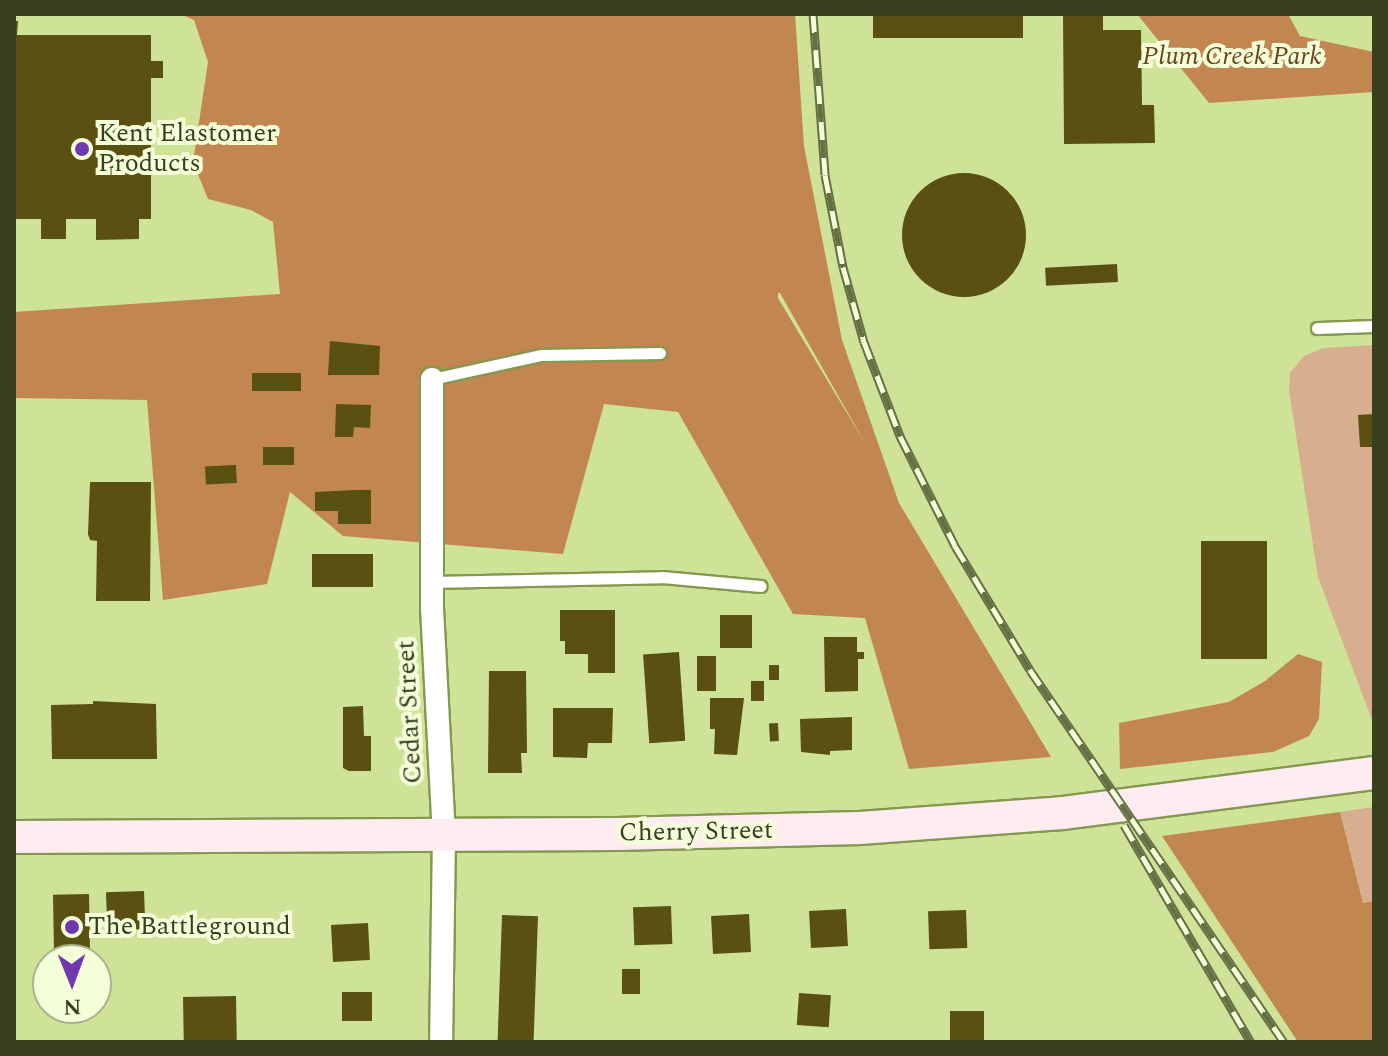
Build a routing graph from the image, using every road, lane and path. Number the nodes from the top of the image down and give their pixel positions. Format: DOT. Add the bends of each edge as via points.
graph roads {
  1 [pos="1374,326"];
  2 [pos="1317,328"];
  3 [pos="660,353"];
  4 [pos="432,379"];
  5 [pos="432,582"];
  6 [pos="761,586"];
  7 [pos="1374,773"];
  8 [pos="444,834"];
  9 [pos="14,837"];
  10 [pos="441,1042"];
  1 -- 2 [label="lane"];
  3 -- 4 [label="lane" via="541,355"];
  4 -- 5 [label="street, Cedar Street"];
  5 -- 6 [label="lane" via="662,577"];
  5 -- 8 [label="street, Cedar Street"];
  7 -- 8 [label="street, Cherry Street" via="1206,797 951,823 738,832"];
  8 -- 9 [label="street, Cherry Street"];
  8 -- 10 [label="street, Cedar Street"];
}
